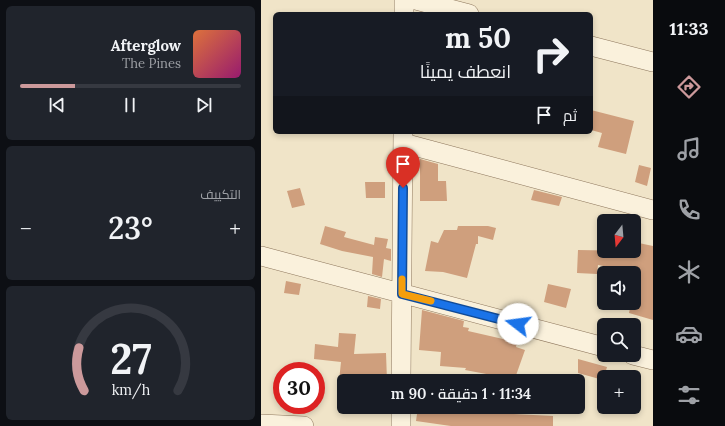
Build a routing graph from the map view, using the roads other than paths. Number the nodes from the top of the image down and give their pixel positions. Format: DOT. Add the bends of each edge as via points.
graph roads {
  1 [pos="404,0"];
  2 [pos="416,0"];
  3 [pos="404,12"];
  4 [pos="461,12"];
  5 [pos="593,47"];
  6 [pos="653,62"];
  7 [pos="403,138"];
  8 [pos="653,210"];
  9 [pos="261,256"];
  10 [pos="402,294"];
  11 [pos="597,345"];
  12 [pos="641,357"];
  13 [pos="653,360"];
  14 [pos="401,374"];
  15 [pos="401,414"];
  16 [pos="261,424"];
  17 [pos="304,426"];
  18 [pos="401,426"];
  1 -- 3 [label="street"];
  2 -- 4 [label="street"];
  5 -- 6 [label="street"];
  7 -- 8 [label="street"];
  7 -- 10 [label="street"];
  9 -- 10 [label="street"];
  10 -- 11 [label="street"];
  10 -- 14 [label="street"];
  12 -- 13 [label="street"];
  15 -- 18 [label="street"];
  16 -- 17 [label="street"];
}
